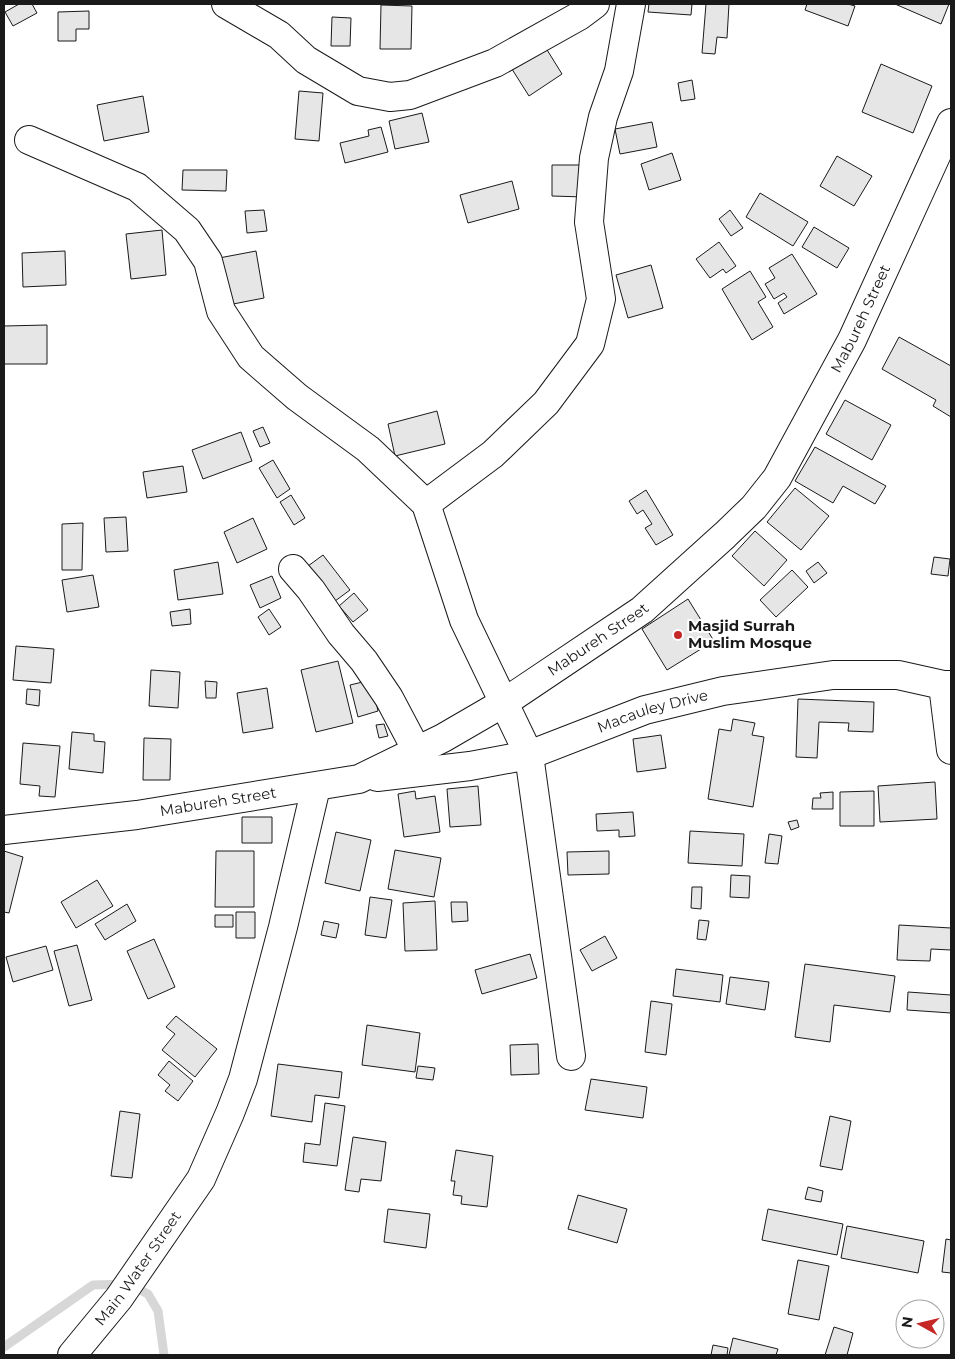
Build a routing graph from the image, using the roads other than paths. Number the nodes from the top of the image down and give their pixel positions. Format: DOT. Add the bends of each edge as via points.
graph roads {
  1 [pos="226,4"];
  2 [pos="595,4"];
  3 [pos="631,4"];
  4 [pos="951,123"];
  5 [pos="29,140"];
  6 [pos="426,504"];
  7 [pos="293,569"];
  8 [pos="947,685"];
  9 [pos="505,702"];
  10 [pos="951,750"];
  11 [pos="417,751"];
  12 [pos="529,755"];
  13 [pos="359,779"];
  14 [pos="316,787"];
  15 [pos="4,830"];
  16 [pos="571,1056"];
  17 [pos="72,1355"];
  1 -- 2 [label="street" via="279,35 306,60 358,91 390,97 410,95 495,63"];
  3 -- 6 [label="street" via="619,71 603,117 594,158 589,222 601,299 590,344 546,403 493,454"];
  4 -- 9 [label="street, Mabureh Street" via="852,340 777,478 754,507 642,610"];
  5 -- 6 [label="street" via="137,187 187,230 208,261 221,311 251,357 297,397 368,449"];
  6 -- 9 [label="street" via="464,620"];
  7 -- 11 [label="street" via="364,661 389,698"];
  8 -- 10 [label="street"];
  8 -- 12 [label="street, Macauley Drive" via="898,675 833,675 723,691 645,710"];
  9 -- 11 [label="street, Mabureh Street"];
  9 -- 12 [label="street"];
  11 -- 13 [label="street, Mabureh Street"];
  12 -- 13 [label="street, Macauley Drive" via="470,766"];
  12 -- 16 [label="street"];
  13 -- 14 [label="street, Mabureh Street"];
  14 -- 15 [label="street, Mabureh Street" via="137,815"];
  14 -- 17 [label="street, Main Water Street" via="243,1080 201,1179 119,1298"];
}
